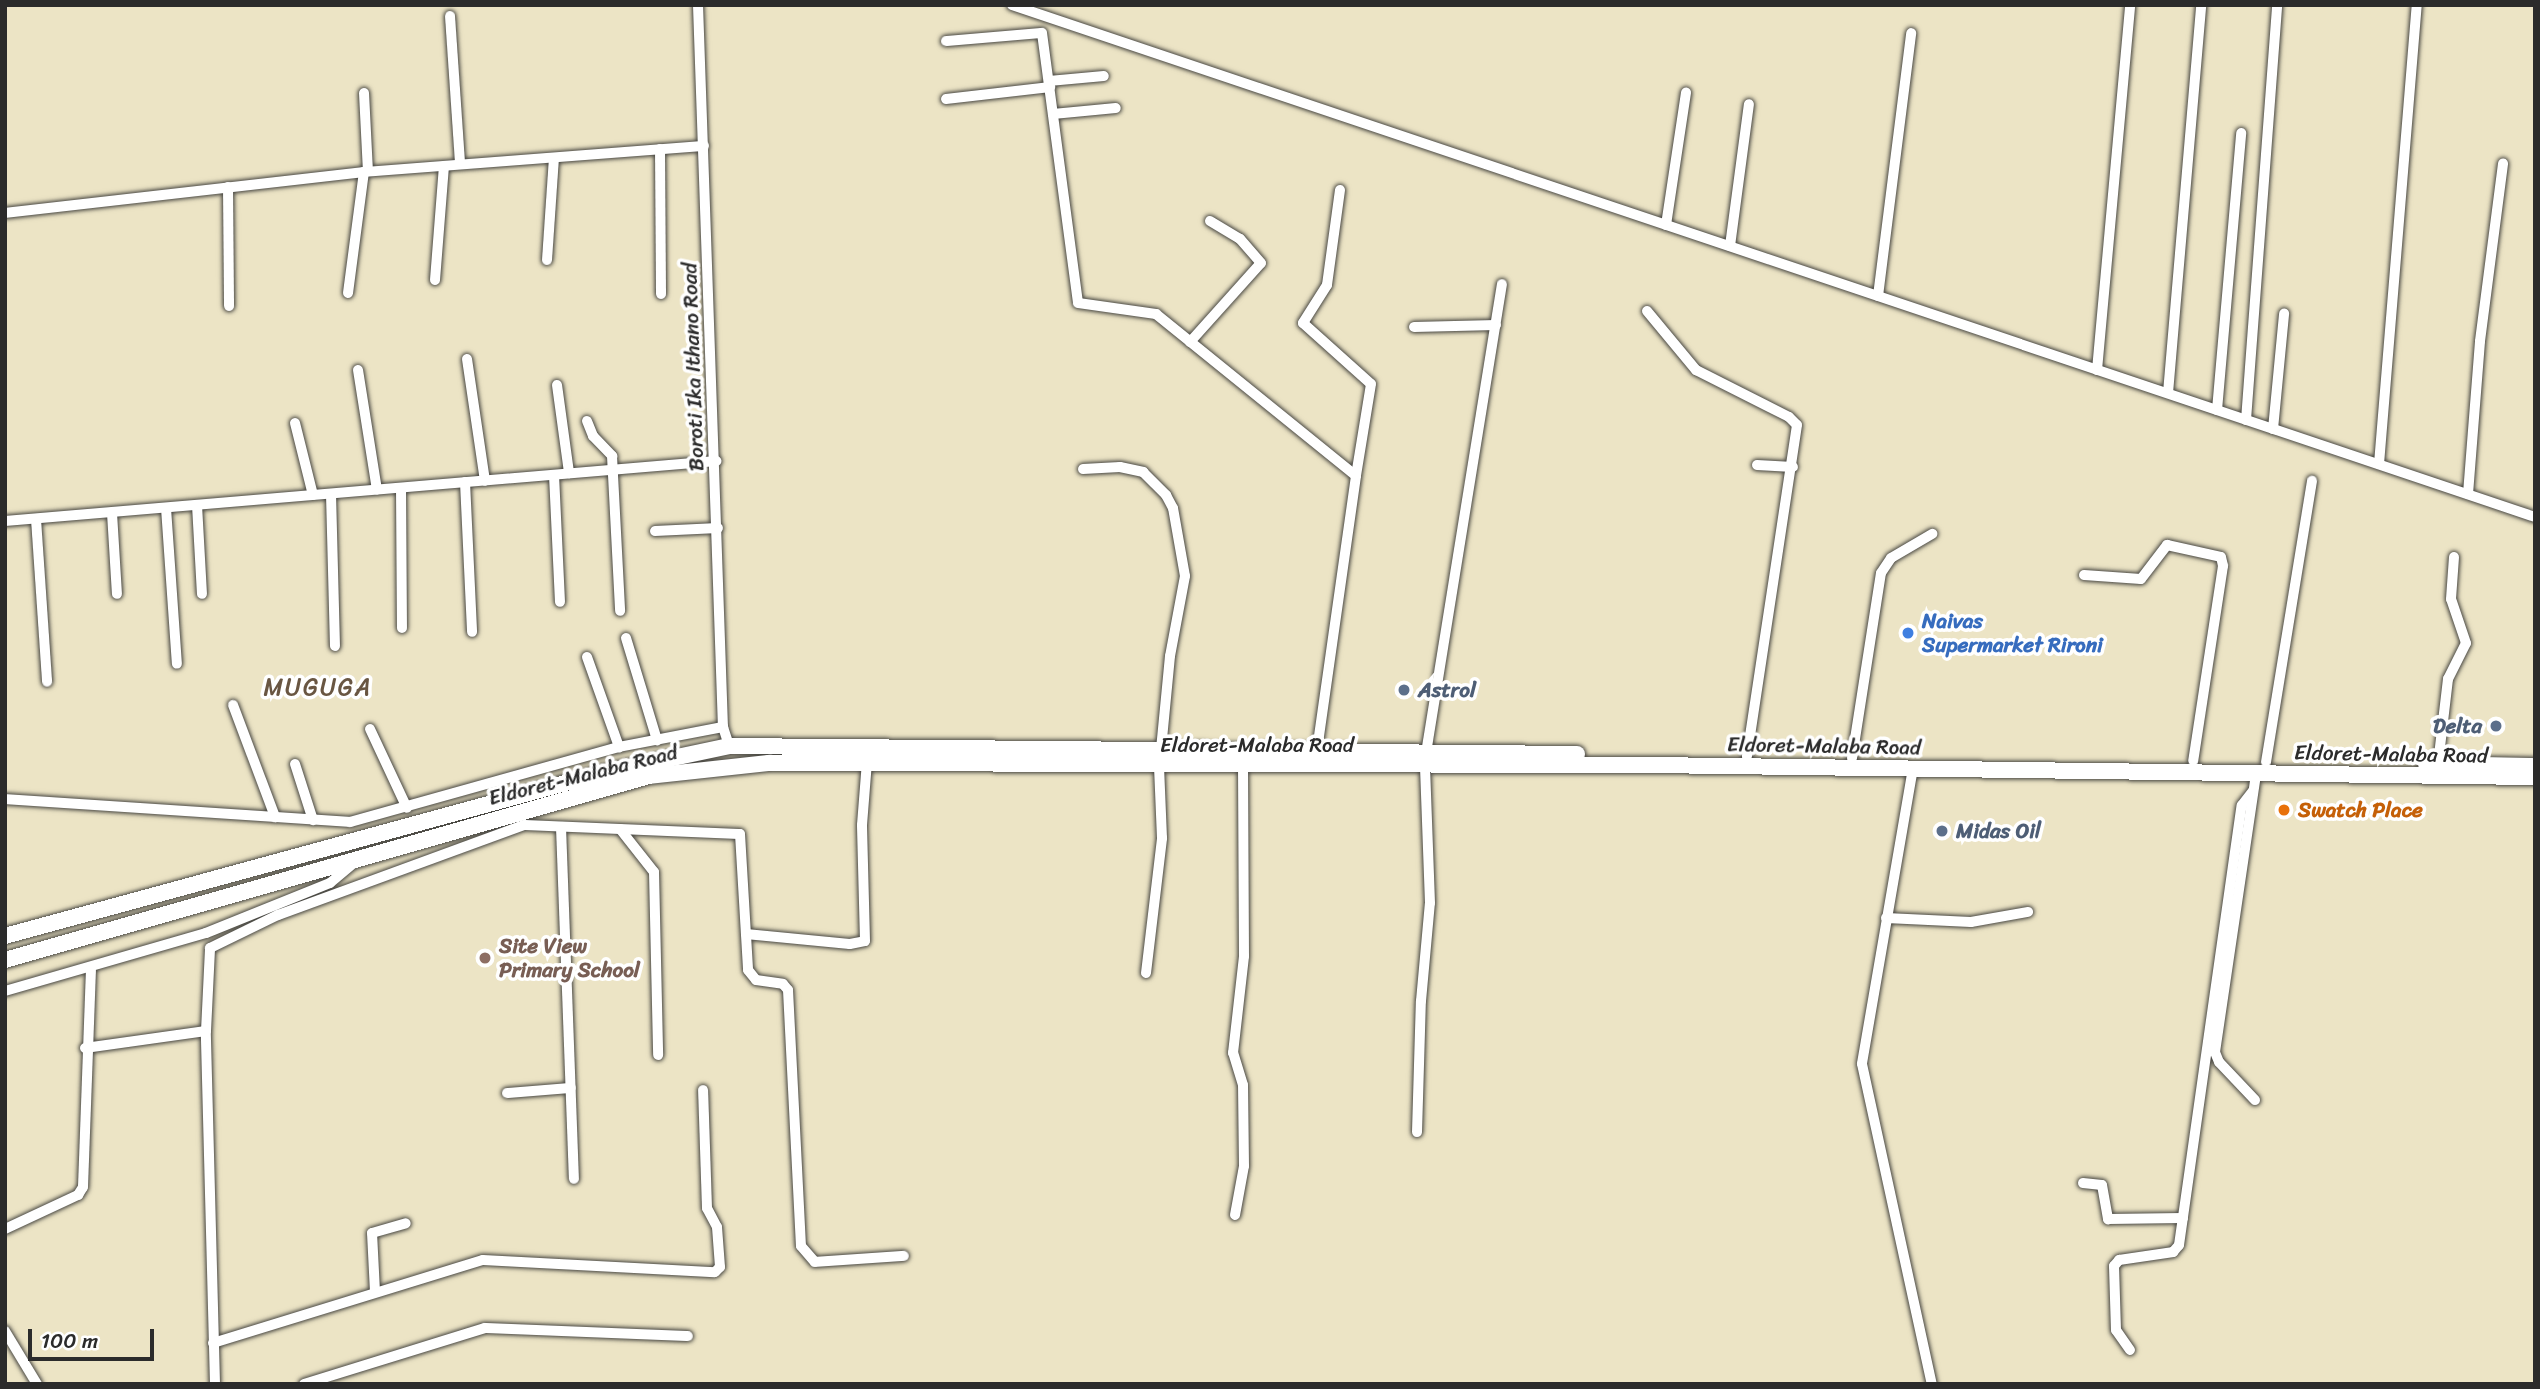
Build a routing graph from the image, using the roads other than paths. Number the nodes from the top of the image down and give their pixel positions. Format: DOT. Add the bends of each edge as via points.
graph roads {
  1 [pos="698,5"];
  2 [pos="1012,5"];
  3 [pos="2130,5"];
  4 [pos="2201,5"];
  5 [pos="2277,5"];
  6 [pos="2417,5"];
  7 [pos="450,16"];
  8 [pos="1911,33"];
  9 [pos="946,40"];
  10 [pos="1104,76"];
  11 [pos="1049,84"];
  12 [pos="364,93"];
  13 [pos="1686,93"];
  14 [pos="946,99"];
  15 [pos="1749,104"];
  16 [pos="1116,108"];
  17 [pos="1053,114"];
  18 [pos="2241,134"];
  19 [pos="704,146"];
  20 [pos="660,149"];
  21 [pos="554,158"];
  22 [pos="2503,163"];
  23 [pos="460,164"];
  24 [pos="444,166"];
  25 [pos="366,172"];
  26 [pos="228,187"];
  27 [pos="1340,190"];
  28 [pos="5,213"];
  29 [pos="1210,221"];
  30 [pos="1666,225"];
  31 [pos="1730,246"];
  32 [pos="547,260"];
  33 [pos="435,280"];
  34 [pos="1502,284"];
  35 [pos="348,293"];
  36 [pos="661,294"];
  37 [pos="1878,296"];
  38 [pos="229,306"];
  39 [pos="1647,311"];
  40 [pos="2284,314"];
  41 [pos="1496,325"];
  42 [pos="1413,327"];
  43 [pos="1190,342"];
  44 [pos="467,359"];
  45 [pos="358,370"];
  46 [pos="2097,370"];
  47 [pos="557,385"];
  48 [pos="2168,393"];
  49 [pos="2217,410"];
  50 [pos="2246,420"];
  51 [pos="587,421"];
  52 [pos="295,423"];
  53 [pos="2273,429"];
  54 [pos="716,461"];
  55 [pos="2379,464"];
  56 [pos="1757,466"];
  57 [pos="1793,467"];
  58 [pos="1083,469"];
  59 [pos="614,470"];
  60 [pos="569,473"];
  61 [pos="554,475"];
  62 [pos="1356,476"];
  63 [pos="485,481"];
  64 [pos="2312,481"];
  65 [pos="465,482"];
  66 [pos="401,488"];
  67 [pos="377,490"];
  68 [pos="331,494"];
  69 [pos="2468,494"];
  70 [pos="313,495"];
  71 [pos="197,505"];
  72 [pos="166,508"];
  73 [pos="112,513"];
  74 [pos="2535,517"];
  75 [pos="36,519"];
  76 [pos="5,521"];
  77 [pos="718,528"];
  78 [pos="654,531"];
  79 [pos="1932,534"];
  80 [pos="2454,556"];
  81 [pos="2084,575"];
  82 [pos="117,594"];
  83 [pos="202,594"];
  84 [pos="560,602"];
  85 [pos="620,611"];
  86 [pos="402,628"];
  87 [pos="472,632"];
  88 [pos="625,638"];
  89 [pos="335,646"];
  90 [pos="587,657"];
  91 [pos="177,664"];
  92 [pos="47,682"];
  93 [pos="233,705"];
  94 [pos="723,727"];
  95 [pos="370,729"];
  96 [pos="657,740"];
  97 [pos="729,746"];
  98 [pos="619,747"];
  99 [pos="1317,751"];
  100 [pos="1747,756"];
  101 [pos="1160,758"];
  102 [pos="1852,758"];
  103 [pos="1425,759"];
  104 [pos="867,761"];
  105 [pos="2193,761"];
  106 [pos="295,764"];
  107 [pos="2438,764"];
  108 [pos="1243,766"];
  109 [pos="2535,766"];
  110 [pos="1913,768"];
  111 [pos="2261,768"];
  112 [pos="2535,777"];
  113 [pos="2253,791"];
  114 [pos="5,799"];
  115 [pos="407,808"];
  116 [pos="275,817"];
  117 [pos="313,821"];
  118 [pos="561,827"];
  119 [pos="620,829"];
  120 [pos="361,857"];
  121 [pos="2028,912"];
  122 [pos="1886,918"];
  123 [pos="746,934"];
  124 [pos="5,936"];
  125 [pos="5,960"];
  126 [pos="91,970"];
  127 [pos="1146,973"];
  128 [pos="5,991"];
  129 [pos="206,1031"];
  130 [pos="85,1048"];
  131 [pos="658,1055"];
  132 [pos="571,1088"];
  133 [pos="703,1090"];
  134 [pos="507,1093"];
  135 [pos="2255,1100"];
  136 [pos="1418,1132"];
  137 [pos="574,1179"];
  138 [pos="2084,1183"];
  139 [pos="1235,1215"];
  140 [pos="2183,1218"];
  141 [pos="406,1223"];
  142 [pos="5,1229"];
  143 [pos="904,1256"];
  144 [pos="375,1292"];
  145 [pos="5,1331"];
  146 [pos="688,1336"];
  147 [pos="214,1343"];
  148 [pos="2130,1350"];
  149 [pos="37,1384"];
  150 [pos="215,1384"];
  151 [pos="304,1384"];
  152 [pos="1933,1384"];
  1 -- 19 [label="street, Boroti Ika Ithano Road"];
  2 -- 30 [label="street"];
  3 -- 46 [label="street"];
  4 -- 48 [label="street"];
  5 -- 50 [label="street"];
  6 -- 55 [label="street"];
  7 -- 23 [label="street"];
  8 -- 37 [label="street"];
  9 -- 11 [label="street" via="1039,32"];
  10 -- 11 [label="street"];
  11 -- 14 [label="street"];
  11 -- 17 [label="street"];
  12 -- 25 [label="street"];
  13 -- 30 [label="street"];
  15 -- 31 [label="street"];
  16 -- 17 [label="street"];
  17 -- 43 [label="street" via="1078,303 1152,312"];
  18 -- 49 [label="street"];
  19 -- 20 [label="street"];
  19 -- 54 [label="street, Boroti Ika Ithano Road"];
  20 -- 21 [label="street"];
  20 -- 36 [label="street"];
  21 -- 23 [label="street"];
  21 -- 32 [label="street"];
  22 -- 69 [label="street" via="2480,341"];
  23 -- 24 [label="street"];
  24 -- 25 [label="street"];
  24 -- 33 [label="street"];
  25 -- 26 [label="street"];
  25 -- 35 [label="street"];
  26 -- 28 [label="street"];
  26 -- 38 [label="street"];
  27 -- 62 [label="street" via="1327,285 1303,323 1371,384"];
  29 -- 43 [label="street" via="1240,239 1261,263"];
  30 -- 31 [label="street"];
  31 -- 37 [label="street"];
  34 -- 41 [label="street"];
  37 -- 46 [label="street"];
  39 -- 57 [label="street" via="1696,370 1795,422"];
  40 -- 53 [label="street"];
  41 -- 42 [label="street"];
  41 -- 103 [label="street"];
  43 -- 62 [label="street"];
  44 -- 63 [label="street"];
  45 -- 67 [label="street"];
  46 -- 48 [label="street"];
  47 -- 60 [label="street"];
  48 -- 49 [label="street"];
  49 -- 50 [label="street"];
  50 -- 53 [label="street"];
  51 -- 59 [label="street" via="593,436 612,456"];
  52 -- 70 [label="street"];
  53 -- 55 [label="street"];
  54 -- 59 [label="street"];
  54 -- 77 [label="street, Boroti Ika Ithano Road"];
  55 -- 69 [label="street"];
  56 -- 57 [label="street"];
  57 -- 100 [label="street"];
  58 -- 101 [label="street" via="1120,467 1143,472 1173,509 1185,576 1170,656"];
  59 -- 60 [label="street"];
  59 -- 85 [label="street"];
  60 -- 61 [label="street"];
  61 -- 63 [label="street"];
  61 -- 84 [label="street"];
  62 -- 99 [label="street"];
  63 -- 65 [label="street"];
  64 -- 111 [label="street"];
  65 -- 66 [label="street"];
  65 -- 87 [label="street"];
  66 -- 67 [label="street"];
  66 -- 86 [label="street"];
  67 -- 68 [label="street"];
  68 -- 70 [label="street"];
  68 -- 89 [label="street"];
  69 -- 74 [label="street"];
  70 -- 71 [label="street"];
  71 -- 72 [label="street"];
  71 -- 83 [label="street"];
  72 -- 73 [label="street"];
  72 -- 91 [label="street"];
  73 -- 75 [label="street"];
  73 -- 82 [label="street"];
  75 -- 76 [label="street"];
  75 -- 92 [label="street"];
  77 -- 78 [label="street"];
  77 -- 94 [label="street, Boroti Ika Ithano Road"];
  79 -- 102 [label="street" via="1897,553 1881,573"];
  80 -- 107 [label="street" via="2451,599 2466,643 2448,679"];
  81 -- 105 [label="street" via="2141,579 2167,545 2221,557"];
  88 -- 96 [label="street"];
  90 -- 98 [label="street"];
  93 -- 116 [label="street"];
  94 -- 96 [label="street"];
  94 -- 97 [label="street, Boroti Ika Ithano Road"];
  95 -- 115 [label="street"];
  96 -- 98 [label="street"];
  97 -- 101 [label="highway, Eldoret-Malaba Road"];
  97 -- 124 [label="highway, Eldoret-Malaba Road" via="589,776"];
  98 -- 115 [label="street"];
  99 -- 101 [label="highway, Eldoret-Malaba Road"];
  99 -- 103 [label="highway, Eldoret-Malaba Road"];
  100 -- 102 [label="highway, Eldoret-Malaba Road"];
  100 -- 103 [label="highway, Eldoret-Malaba Road"];
  101 -- 104 [label="highway, Eldoret-Malaba Road"];
  101 -- 108 [label="highway, Eldoret-Malaba Road"];
  101 -- 127 [label="street" via="1163,838"];
  102 -- 105 [label="highway, Eldoret-Malaba Road"];
  103 -- 108 [label="highway, Eldoret-Malaba Road"];
  103 -- 110 [label="highway, Eldoret-Malaba Road"];
  103 -- 136 [label="street" via="1430,903 1421,1001"];
  104 -- 120 [label="highway, Eldoret-Malaba Road" via="756,764 649,776"];
  104 -- 123 [label="street" via="862,825 865,941 850,944"];
  105 -- 111 [label="highway, Eldoret-Malaba Road"];
  106 -- 117 [label="street"];
  107 -- 109 [label="highway, Eldoret-Malaba Road"];
  107 -- 111 [label="highway, Eldoret-Malaba Road"];
  108 -- 139 [label="street" via="1244,956 1235,1004 1233,1053 1243,1085 1244,1170"];
  110 -- 111 [label="highway, Eldoret-Malaba Road"];
  110 -- 122 [label="street"];
  111 -- 112 [label="highway, Eldoret-Malaba Road"];
  111 -- 113 [label="street"];
  113 -- 135 [label="street" via="2215,1052"];
  113 -- 140 [label="street" via="2242,805"];
  114 -- 116 [label="street"];
  115 -- 117 [label="street" via="350,822"];
  116 -- 117 [label="street"];
  118 -- 119 [label="street"];
  118 -- 129 [label="street" via="524,825 431,856 278,915 212,946"];
  118 -- 132 [label="street"];
  119 -- 123 [label="street" via="740,834"];
  119 -- 131 [label="street" via="654,872"];
  120 -- 125 [label="highway, Eldoret-Malaba Road"];
  120 -- 126 [label="street" via="330,883 206,933"];
  121 -- 122 [label="street" via="1979,921"];
  122 -- 152 [label="street" via="1862,1064"];
  123 -- 143 [label="street" via="750,974 757,980 783,984 788,990 801,1246 814,1262"];
  126 -- 128 [label="street"];
  126 -- 130 [label="street"];
  129 -- 130 [label="street"];
  129 -- 147 [label="street"];
  130 -- 142 [label="street" via="83,1187 78,1195"];
  132 -- 134 [label="street"];
  132 -- 137 [label="street"];
  133 -- 144 [label="street" via="708,1208 717,1227 718,1271 483,1260"];
  138 -- 140 [label="street" via="2102,1185 2108,1219"];
  140 -- 148 [label="street" via="2175,1251 2115,1263 2116,1331"];
  141 -- 144 [label="street" via="372,1233"];
  144 -- 147 [label="street"];
  145 -- 149 [label="street"];
  146 -- 151 [label="street" via="485,1328"];
  147 -- 150 [label="street"];
}
